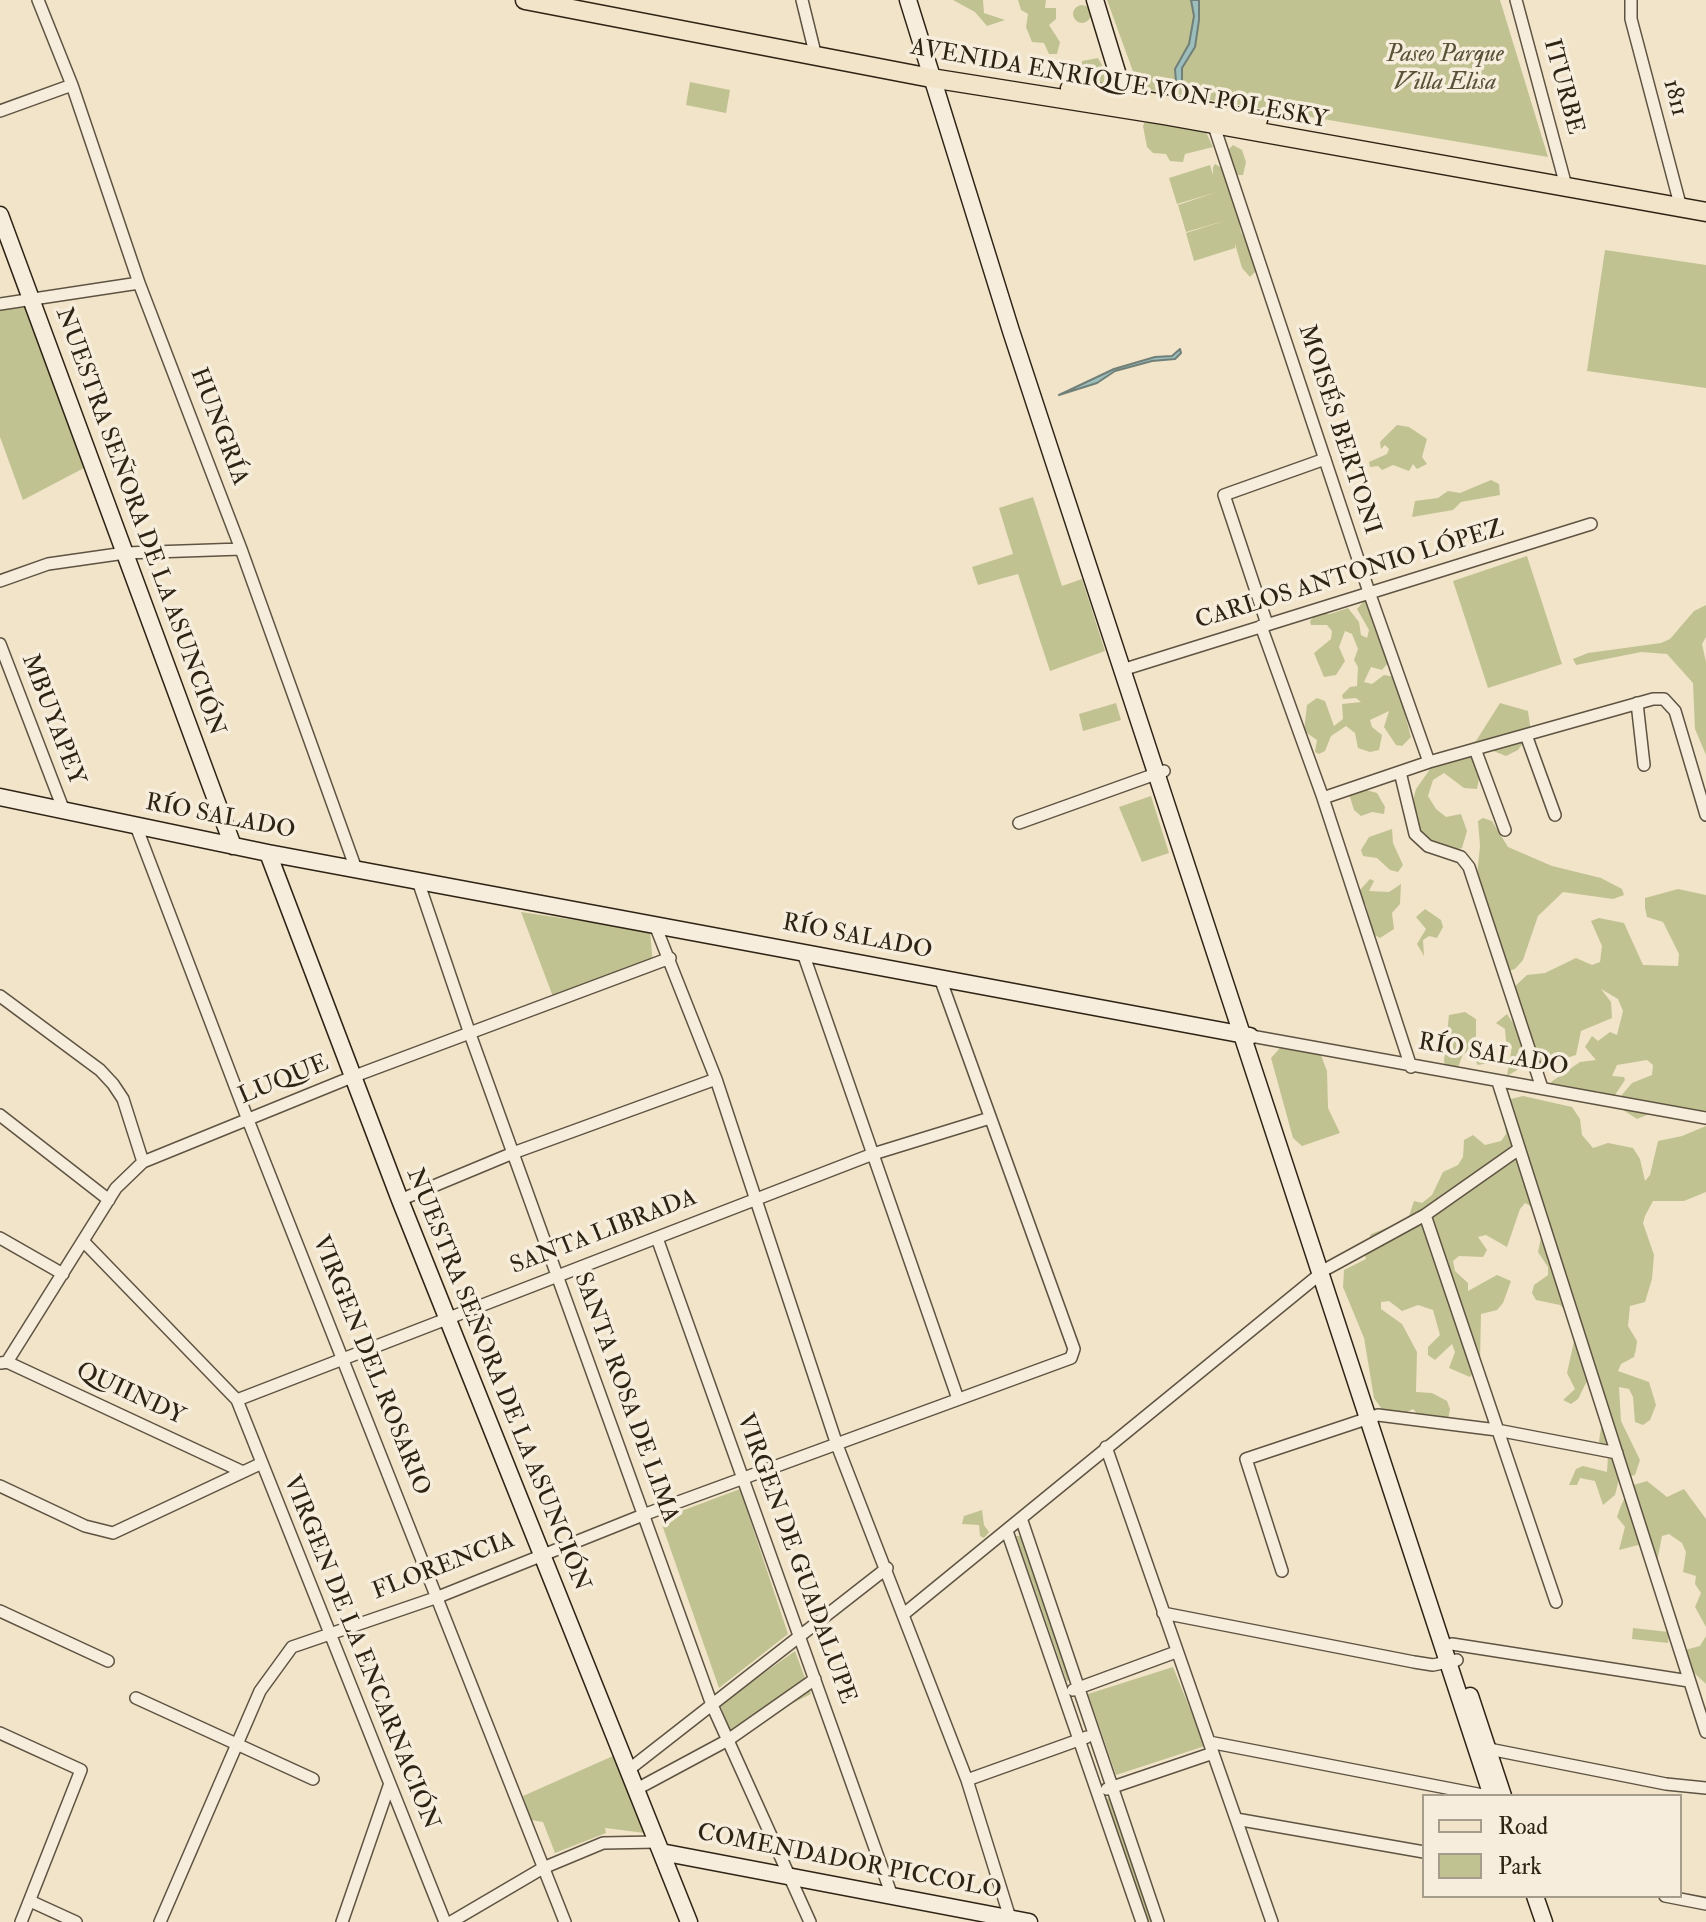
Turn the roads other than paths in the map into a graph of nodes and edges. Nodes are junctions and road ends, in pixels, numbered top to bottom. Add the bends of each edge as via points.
1 (38, 0) edge
2 (525, 0) edge
3 (584, 0) edge
4 (802, 0) edge
5 (908, 0) edge
6 (1095, 0) edge
7 (1516, 0) edge
8 (1631, 0) edge
9 (610, 8) edge
10 (815, 51) junction
11 (933, 73) junction
12 (72, 85) junction
13 (1127, 103) junction
14 (0, 111) edge
15 (1211, 118) junction
16 (1564, 180) junction
17 (1706, 200) edge
18 (1679, 201) junction
19 (1706, 212) edge
20 (0, 215) edge
21 (139, 283) junction
22 (31, 300) junction
23 (0, 304) edge
24 (1325, 459) junction
25 (1591, 524) dead end
26 (241, 549) junction
27 (125, 553) junction
28 (0, 581) edge
29 (1369, 592) junction
30 (1264, 625) junction
31 (0, 644) edge
32 (1126, 669) junction
33 (1637, 703) junction
34 (1526, 735) junction
35 (1475, 749) junction
36 (1429, 762) junction
37 (1644, 765) dead end
38 (1160, 772) junction
39 (1400, 772) junction
40 (0, 797) edge
41 (1323, 798) junction
42 (64, 811) junction
43 (1555, 815) dead end
44 (1706, 815) edge
45 (1019, 823) dead end
46 (136, 826) junction
47 (1505, 830) dead end
48 (233, 846) junction
49 (268, 853) junction
50 (356, 869) junction
51 (418, 881) junction
52 (655, 925) junction
53 (803, 953) junction
54 (670, 958) junction
55 (940, 978) junction
56 (0, 996) edge
57 (470, 1034) junction
58 (1246, 1035) junction
59 (1411, 1067) junction
60 (352, 1077) junction
61 (716, 1079) junction
62 (1498, 1082) junction
63 (1542, 1088) junction
64 (0, 1115) edge
65 (990, 1118) junction
66 (1706, 1118) edge
67 (248, 1120) junction
68 (1519, 1149) junction
69 (513, 1153) junction
70 (873, 1154) junction
71 (143, 1162) junction
72 (757, 1198) junction
73 (109, 1200) junction
74 (400, 1200) junction
75 (1425, 1215) junction
76 (0, 1238) edge
77 (657, 1238) junction
78 (85, 1243) junction
79 (1324, 1271) junction
80 (63, 1274) junction
81 (557, 1274) junction
82 (446, 1317) junction
83 (343, 1358) junction
84 (4, 1363) edge
85 (958, 1399) junction
86 (237, 1400) junction
87 (1372, 1417) junction
88 (1497, 1430) junction
89 (837, 1445) junction
90 (1106, 1447) junction
91 (1617, 1453) junction
92 (260, 1464) junction
93 (241, 1471) junction
94 (743, 1478) junction
95 (0, 1486) edge
96 (643, 1515) junction
97 (1022, 1521) junction
98 (1007, 1531) junction
99 (540, 1554) junction
100 (887, 1568) junction
101 (1282, 1571) dead end
102 (438, 1597) junction
103 (1556, 1602) dead end
104 (0, 1611) edge
105 (905, 1613) junction
106 (1163, 1613) junction
107 (327, 1633) junction
108 (800, 1637) junction
109 (1176, 1652) junction
110 (1452, 1655) junction
111 (108, 1661) dead end
112 (815, 1679) junction
113 (1689, 1681) junction
114 (1079, 1688) junction
115 (1065, 1693) junction
116 (136, 1698) dead end
117 (712, 1705) junction
118 (1706, 1732) edge
119 (0, 1733) edge
120 (1094, 1734) junction
121 (1081, 1739) junction
122 (728, 1740) junction
123 (238, 1745) junction
124 (1211, 1748) junction
125 (1489, 1749) junction
126 (627, 1771) junction
127 (313, 1779) dead end
128 (967, 1780) junction
129 (389, 1786) junction
130 (1112, 1787) junction
131 (1706, 1788) edge
132 (635, 1790) junction
133 (1099, 1792) junction
134 (1478, 1794) edge
135 (1489, 1794) edge
136 (1502, 1794) edge
137 (1236, 1819) junction
138 (659, 1847) junction
139 (1422, 1852) edge
140 (543, 1868) junction
141 (790, 1876) junction
142 (892, 1896) junction
143 (1526, 1898) edge
144 (1536, 1898) edge
145 (1675, 1898) edge
146 (30, 1901) junction
147 (1706, 1904) edge
148 (1010, 1918) junction
149 (21, 1922) edge
150 (76, 1922) edge
151 (160, 1922) edge
152 (342, 1922) edge
153 (445, 1922) edge
154 (451, 1922) edge
155 (565, 1922) edge
156 (689, 1922) edge
157 (810, 1922) edge
158 (1029, 1922) edge
159 (1142, 1922) edge
160 (1158, 1922) edge
161 (1272, 1922) edge
162 (1533, 1922) edge
163 (1544, 1922) edge

1 - 12 street, HUNGRÍA
2 - 9 main road, AVENIDA ENRIQUE VON POLESKY
3 - 9 main road, AVENIDA ENRIQUE VON POLESKY
4 - 10 street
5 - 11 street
6 - 13 street
7 - 16 street, ITURBE
8 - 18 street, 1811 via 1631,19
9 - 10 main road, AVENIDA ENRIQUE VON POLESKY
10 - 11 main road, AVENIDA ENRIQUE VON POLESKY
11 - 13 main road, AVENIDA ENRIQUE VON POLESKY
11 - 32 street
12 - 14 street
12 - 21 street, HUNGRÍA
13 - 15 main road, AVENIDA ENRIQUE VON POLESKY
15 - 16 main road, AVENIDA ENRIQUE VON POLESKY
15 - 24 street, MOISÉS BERTONI
16 - 18 main road, AVENIDA ENRIQUE VON POLESKY
17 - 18 main road, AVENIDA ENRIQUE VON POLESKY
18 - 19 main road, AVENIDA ENRIQUE VON POLESKY
20 - 22 street, NUESTRA SEÑORA DE LA ASUNCIÓN
21 - 22 street
21 - 26 street, HUNGRÍA
22 - 23 street
22 - 27 street, NUESTRA SEÑORA DE LA ASUNCIÓN
24 - 29 street, MOISÉS BERTONI
24 - 30 street via 1224,495
25 - 29 street, CARLOS ANTONIO LÓPEZ
26 - 27 street
26 - 50 street, HUNGRÍA
27 - 28 street via 48,564
27 - 48 street, NUESTRA SEÑORA DE LA ASUNCIÓN
29 - 30 street, CARLOS ANTONIO LÓPEZ
29 - 36 street, MOISÉS BERTONI
30 - 32 street, CARLOS ANTONIO LÓPEZ
30 - 41 street
31 - 42 street, MBUYAPEY
32 - 38 street
33 - 34 street
33 - 37 street
33 - 44 street via 1670,701
34 - 35 street
34 - 43 street
35 - 36 street
35 - 47 street
36 - 39 street
38 - 45 street
38 - 58 street
39 - 41 street
39 - 63 street via 1415,834 1428,846 1461,857 1469,867
40 - 42 street, RÍO SALADO
41 - 59 street
42 - 46 street, RÍO SALADO
46 - 48 street, RÍO SALADO
46 - 67 street, VIRGEN DEL ROSARIO
48 - 49 street, RÍO SALADO
49 - 50 street, RÍO SALADO
49 - 60 street, NUESTRA SEÑORA DE LA ASUNCIÓN
50 - 51 street, RÍO SALADO
51 - 52 street, RÍO SALADO
51 - 57 street, SANTA ROSA DE LIMA
52 - 53 street, RÍO SALADO
52 - 54 street
53 - 55 street, RÍO SALADO
53 - 70 street
54 - 57 street, LUQUE
54 - 61 street
55 - 58 street, RÍO SALADO
55 - 65 street
56 - 71 street via 113,1084
57 - 60 street, LUQUE
57 - 69 street, SANTA ROSA DE LIMA
58 - 59 street, RÍO SALADO
58 - 79 street
59 - 62 street, RÍO SALADO
60 - 67 street, LUQUE
60 - 74 street, NUESTRA SEÑORA DE LA ASUNCIÓN
61 - 69 street
61 - 72 street
62 - 63 street, RÍO SALADO
62 - 68 street
63 - 66 street, RÍO SALADO
64 - 73 street
65 - 70 street, SANTA LIBRADA
65 - 85 street, FLORENCIA via 1074,1349 1063,1362
67 - 71 street, LUQUE
67 - 83 street, VIRGEN DEL ROSARIO
68 - 75 street
68 - 91 street
69 - 74 street
69 - 81 street, SANTA ROSA DE LIMA
70 - 72 street, SANTA LIBRADA
70 - 85 street
71 - 73 street, LUQUE
72 - 77 street, SANTA LIBRADA
72 - 89 street
73 - 78 street, LUQUE
74 - 82 street, NUESTRA SEÑORA DE LA ASUNCIÓN
75 - 79 street
75 - 88 street
76 - 80 street
77 - 81 street, SANTA LIBRADA
77 - 94 street, VIRGEN DE GUADALUPE
78 - 80 street, LUQUE
78 - 86 street
79 - 87 street
79 - 90 street
80 - 84 street, LUQUE
81 - 82 street, SANTA LIBRADA
81 - 96 street, SANTA ROSA DE LIMA
82 - 83 street, SANTA LIBRADA
82 - 99 street, NUESTRA SEÑORA DE LA ASUNCIÓN
83 - 86 street, SANTA LIBRADA
83 - 102 street, VIRGEN DEL ROSARIO
84 - 93 street, QUIINDY
85 - 89 street, FLORENCIA
86 - 92 street, VIRGEN DE LA ENCARNACIÓN
87 - 88 street
87 - 101 street via 1246,1459
87 - 110 street
88 - 91 street
88 - 103 street
89 - 94 street, FLORENCIA
89 - 100 street
90 - 97 street
90 - 106 street
91 - 113 street
92 - 93 street
92 - 107 street, VIRGEN DE LA ENCARNACIÓN
93 - 95 street via 113,1533 85,1526
94 - 96 street, FLORENCIA
94 - 108 street, VIRGEN DE GUADALUPE
96 - 99 street, FLORENCIA
96 - 117 street, SANTA ROSA DE LIMA
97 - 98 street
97 - 114 street
98 - 105 street
98 - 115 street
99 - 102 street, FLORENCIA
99 - 126 street, NUESTRA SEÑORA DE LA ASUNCIÓN
100 - 105 street
100 - 108 street
102 - 107 street, FLORENCIA
102 - 140 street, VIRGEN DEL ROSARIO
104 - 111 street
105 - 128 street
106 - 109 street
106 - 110 street via 1414,1662
107 - 123 street, FLORENCIA via 292,1647 280,1659
107 - 129 street, VIRGEN DE LA ENCARNACIÓN
108 - 112 street, VIRGEN DE GUADALUPE
108 - 117 street
109 - 114 street
109 - 124 street
110 - 113 street
110 - 125 street
110 - 135 street
112 - 122 street
112 - 142 street, VIRGEN DE GUADALUPE
113 - 118 street
114 - 115 street
114 - 120 street
115 - 121 street
116 - 123 street
117 - 122 street, SANTA ROSA DE LIMA
117 - 126 street
119 - 146 street via 81,1770
120 - 121 street
120 - 130 street
121 - 128 street
121 - 133 street
122 - 132 street
122 - 141 street, SANTA ROSA DE LIMA
123 - 127 street
123 - 151 street, FLORENCIA
124 - 130 street
124 - 134 street
124 - 137 street
125 - 131 street
125 - 136 street
126 - 132 street, NUESTRA SEÑORA DE LA ASUNCIÓN
128 - 148 street
129 - 152 street
129 - 153 street, VIRGEN DE LA ENCARNACIÓN
130 - 133 street
130 - 160 street
132 - 138 street, NUESTRA SEÑORA DE LA ASUNCIÓN
133 - 159 street
137 - 139 street
137 - 161 street
138 - 140 street via 603,1843
138 - 141 street, COMENDADOR PICCOLO
138 - 156 street, NUESTRA SEÑORA DE LA ASUNCIÓN
140 - 154 street
140 - 155 street, VIRGEN DEL ROSARIO
141 - 142 street, COMENDADOR PICCOLO
141 - 157 street, SANTA ROSA DE LIMA
142 - 148 street, COMENDADOR PICCOLO
143 - 162 street
144 - 163 street
145 - 147 street
146 - 149 street
146 - 150 street
148 - 158 street, COMENDADOR PICCOLO

